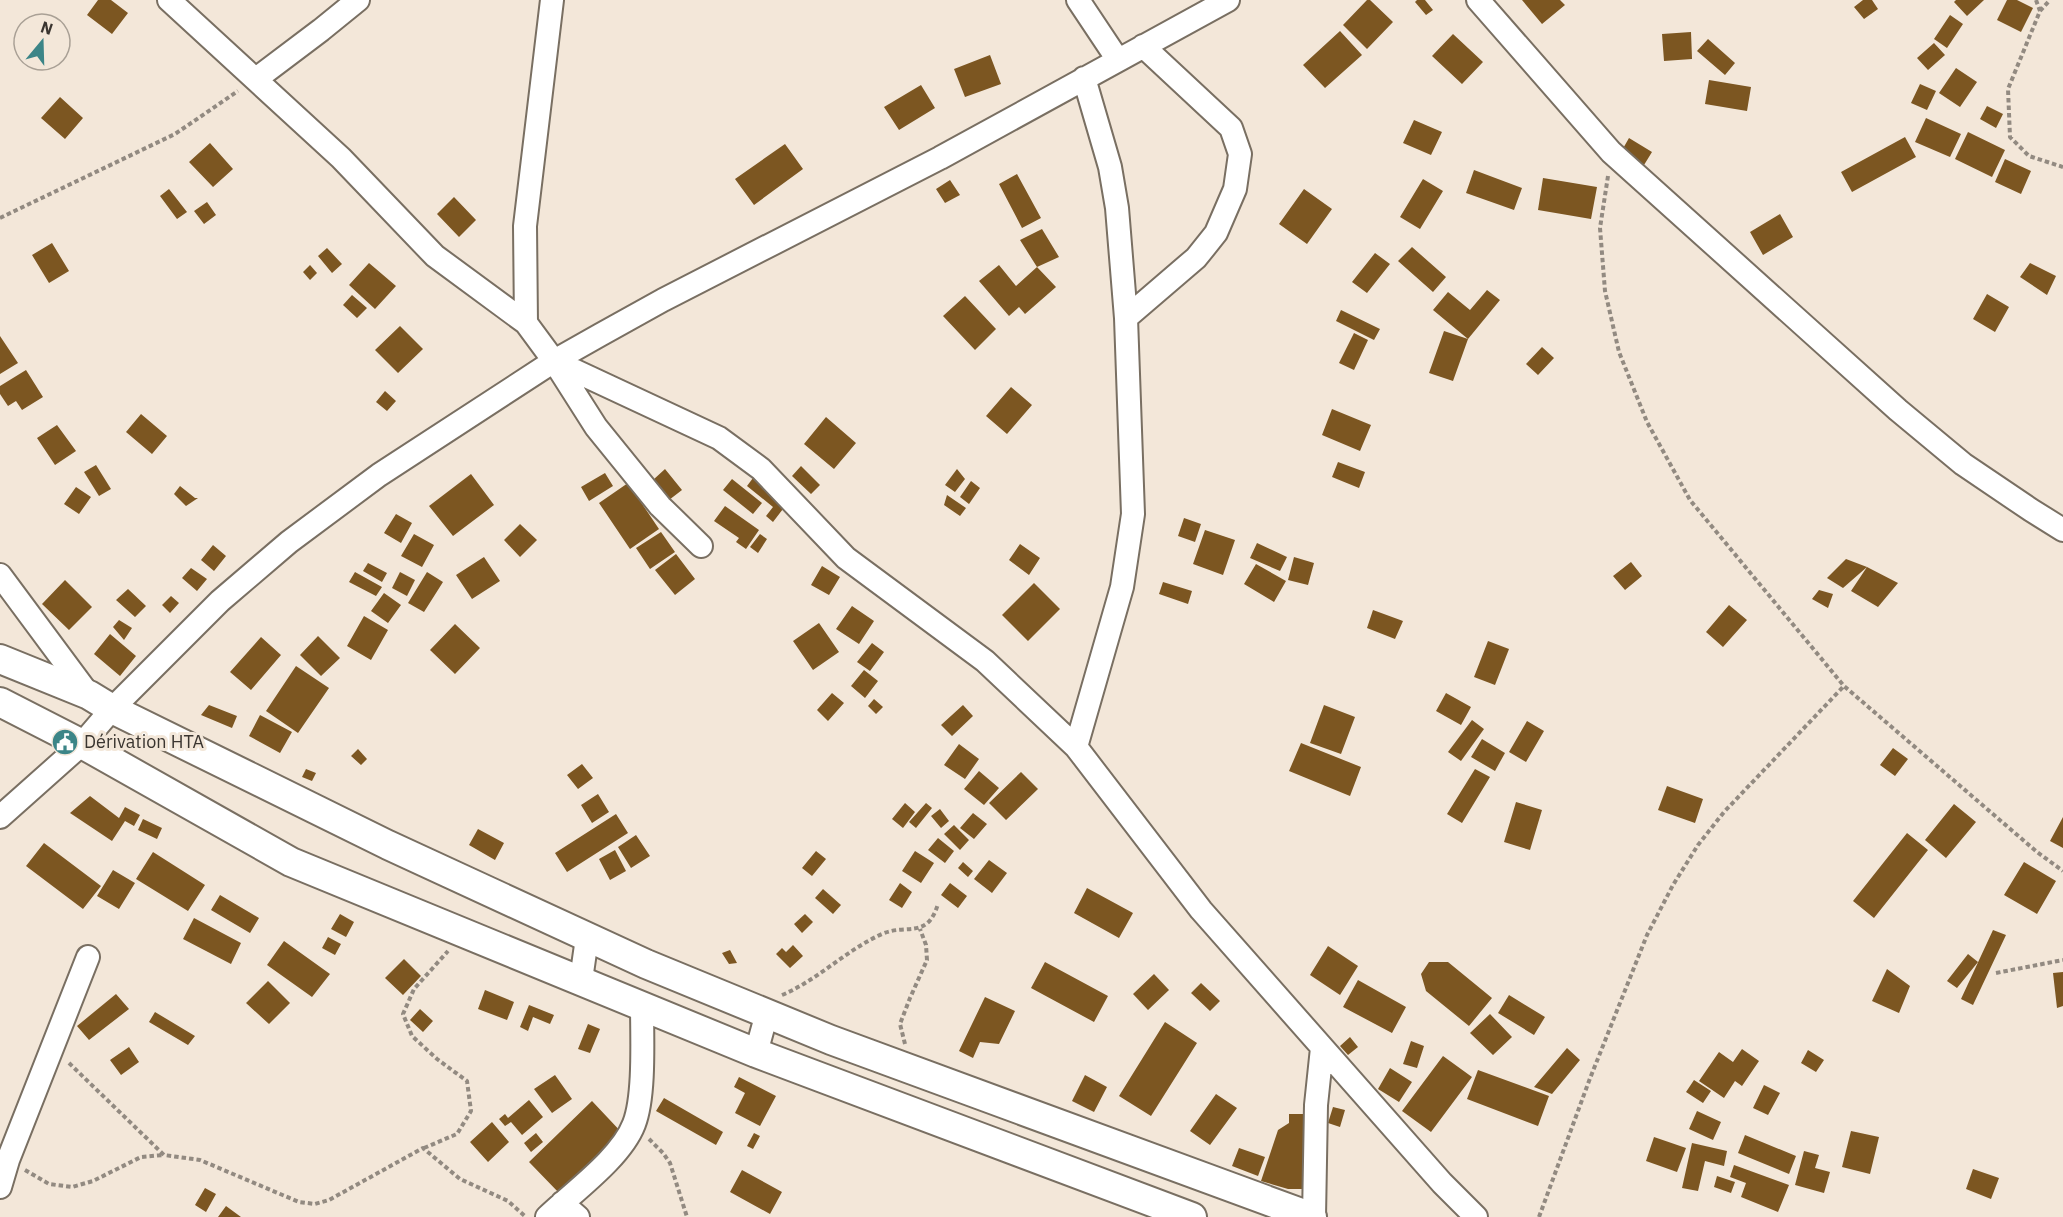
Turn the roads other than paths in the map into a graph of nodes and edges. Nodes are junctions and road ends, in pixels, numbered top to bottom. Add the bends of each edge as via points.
1 (169, 0) edge
2 (358, 0) edge
3 (552, 0) edge
4 (1078, 0) edge
5 (1228, 0) edge
6 (1478, 0) edge
7 (1143, 46) junction
8 (1118, 60) junction
9 (1084, 78) junction
10 (256, 79) junction
11 (1126, 318) junction
12 (526, 323) junction
13 (555, 361) junction
14 (2063, 530) edge
15 (701, 546) dead end
16 (0, 575) edge
17 (0, 659) edge
18 (0, 702) edge
19 (100, 702) junction
20 (81, 744) junction
21 (1076, 747) junction
22 (0, 817) edge
23 (587, 938) junction
24 (88, 957) dead end
25 (581, 980) junction
26 (642, 1005) junction
27 (757, 1009) junction
28 (1322, 1048) junction
29 (756, 1053) junction
30 (0, 1187) edge
31 (562, 1212) edge
32 (1192, 1217) edge
33 (1313, 1217) edge
34 (1476, 1217) edge

1 - 10 street
2 - 10 street
3 - 12 street via 525,226
4 - 8 street
5 - 7 street
6 - 14 street via 1611,152 1898,410 1963,464
7 - 8 street
7 - 11 street via 1231,128 1240,154 1236,189 1216,233 1196,258
8 - 9 street
9 - 11 street via 1110,167
9 - 13 street
10 - 12 street via 341,158 435,256
11 - 21 street via 1133,514 1122,586
12 - 13 street
13 - 15 street via 596,428 660,506
13 - 19 street via 379,475 289,542
13 - 21 street via 719,438 761,468 846,558 985,661
16 - 19 street
17 - 19 main road
18 - 20 main road
19 - 20 street
19 - 23 main road via 388,845
20 - 22 street
20 - 25 main road via 291,862
21 - 28 street via 1201,910
23 - 25 street
23 - 27 main road
24 - 30 street
25 - 26 main road
26 - 29 main road
26 - 31 street via 640,1103 634,1124 626,1139
27 - 29 street
27 - 33 main road via 831,1040
28 - 33 street
28 - 34 street
29 - 32 main road

